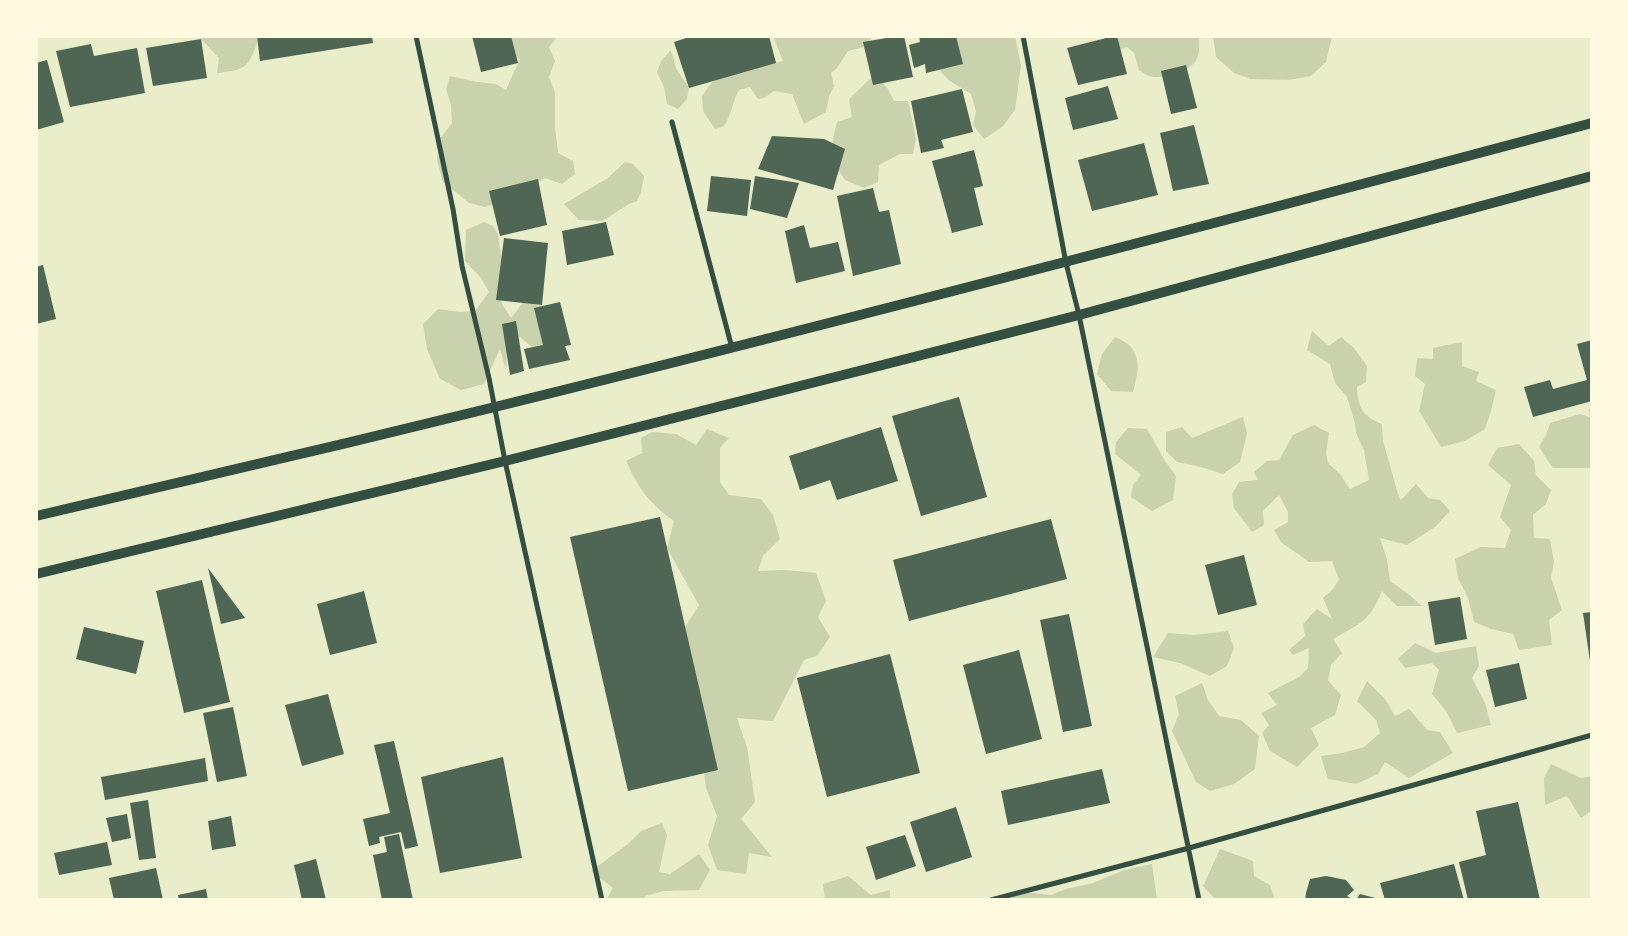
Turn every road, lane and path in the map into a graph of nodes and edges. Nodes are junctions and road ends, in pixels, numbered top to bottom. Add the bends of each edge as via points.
1 (416, 36) edge
2 (1023, 36) edge
3 (672, 122) dead end
4 (1592, 123) edge
5 (1592, 176) edge
6 (1066, 263) junction
7 (1079, 315) junction
8 (732, 348) junction
9 (495, 408) junction
10 (505, 461) junction
11 (36, 516) edge
12 (36, 574) edge
13 (1592, 735) edge
14 (1189, 848) junction
15 (602, 900) edge
16 (991, 900) edge
17 (1199, 900) edge

1 - 9 street via 462,266
2 - 6 street
3 - 8 street
4 - 6 main road
5 - 7 main road
6 - 7 street
6 - 8 main road
7 - 10 main road
7 - 14 street
8 - 9 main road
9 - 10 street
9 - 11 main road
10 - 12 main road
10 - 15 street
13 - 14 street
14 - 16 street
14 - 17 street

